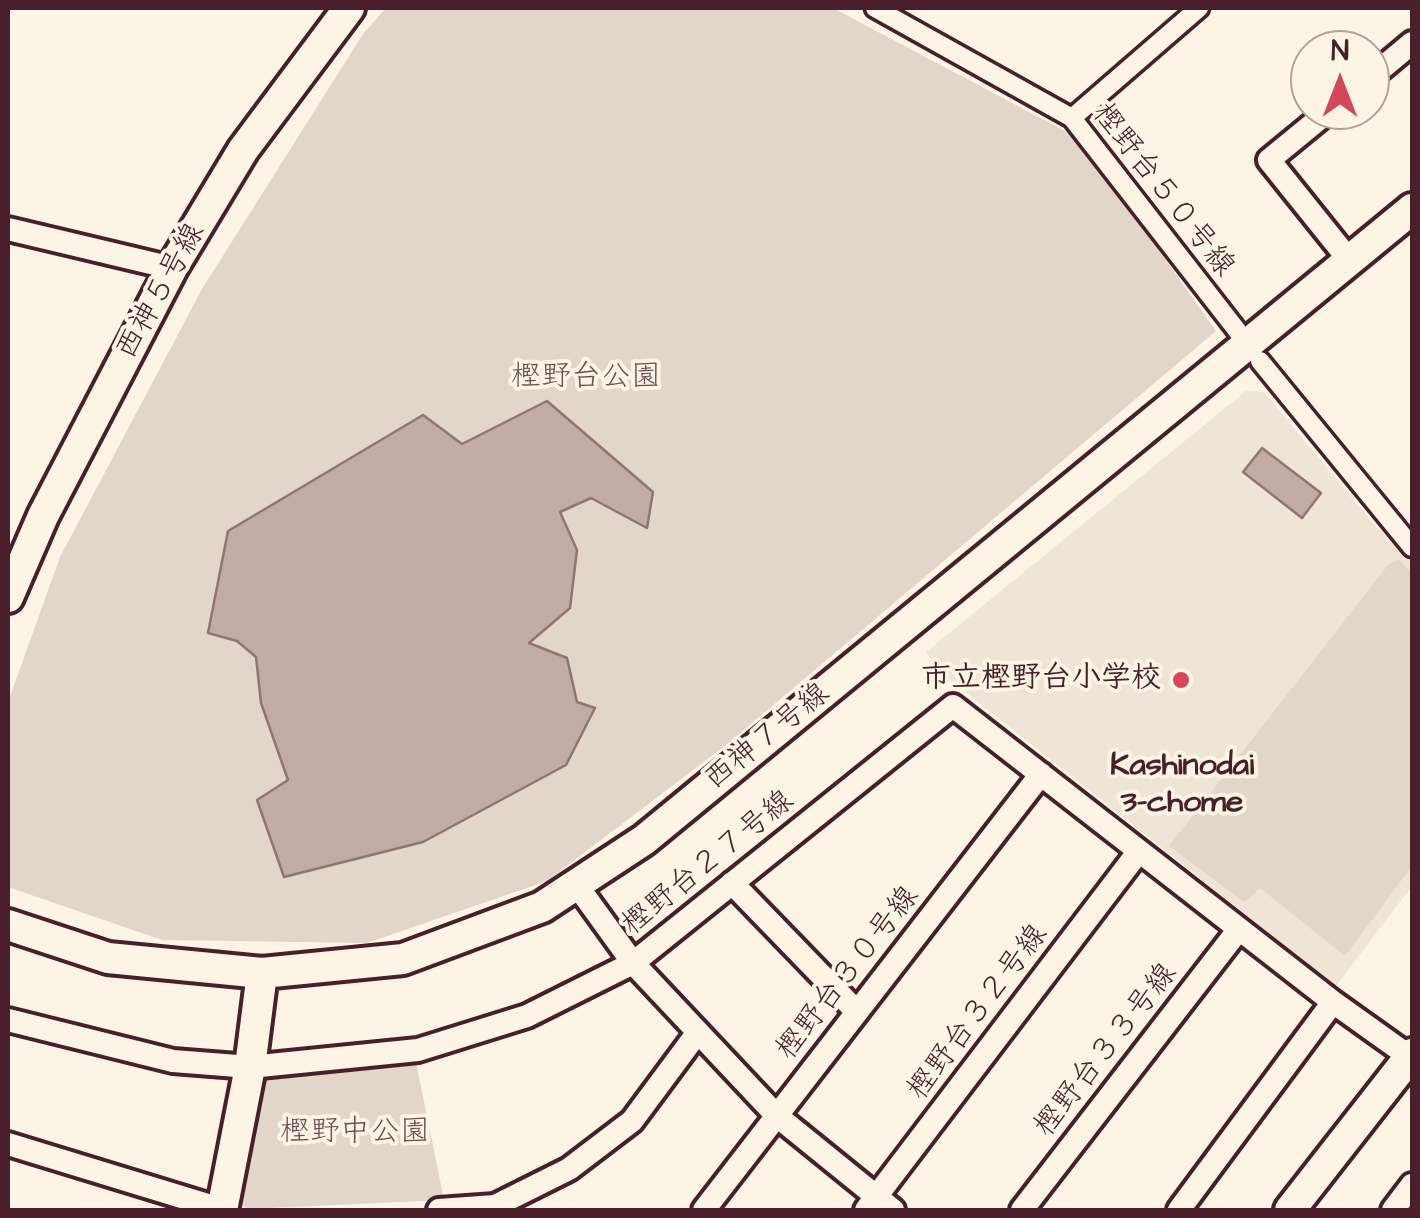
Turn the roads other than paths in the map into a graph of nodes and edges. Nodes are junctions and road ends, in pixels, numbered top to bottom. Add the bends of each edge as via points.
1 (350, 8) edge
2 (875, 8) edge
3 (1199, 8) edge
4 (1412, 43) edge
5 (1390, 61) edge
6 (1072, 118) junction
7 (1305, 130) edge
8 (1412, 209) edge
9 (8, 229) edge
10 (1350, 261) junction
11 (172, 268) junction
12 (1239, 334) dead end
13 (1260, 362) dead end
14 (1412, 548) edge
15 (8, 597) edge
16 (1041, 774) junction
17 (1139, 851) junction
18 (576, 884) junction
19 (732, 884) junction
20 (8, 925) edge
21 (1239, 929) junction
22 (633, 964) junction
23 (262, 973) junction
24 (1333, 1002) junction
25 (857, 1012) junction
26 (8, 1020) edge
27 (698, 1032) junction
28 (1411, 1055) edge
29 (250, 1067) junction
30 (777, 1116) junction
31 (8, 1144) edge
32 (1412, 1185) edge
33 (878, 1206) edge
34 (495, 1208) edge
35 (223, 1210) edge
36 (439, 1210) edge
37 (704, 1210) edge
38 (1022, 1210) edge
39 (1179, 1210) edge
40 (1290, 1210) edge
41 (1393, 1210) edge

1 - 11 street, 西神５号線 via 242,150
2 - 6 street, 樫野台５０号線
3 - 6 street
4 - 5 street
6 - 12 street, 樫野台５０号線
7 - 10 street via 1268,160
8 - 10 street, 西神７号線
9 - 11 street
10 - 18 street, 西神７号線 via 644,840
11 - 15 street, 西神５号線
13 - 14 street
16 - 17 street, 樫野台２７号線
16 - 19 street, 樫野台２７号線 via 953,706
16 - 25 street, 樫野台３０号線
17 - 21 street, 樫野台２７号線
17 - 33 street, 樫野台３２号線
18 - 22 street
18 - 23 street, 西神７号線 via 542,907 403,959
19 - 22 street, 樫野台２７号線
19 - 25 street
20 - 23 street, 西神７号線 via 108,958
21 - 24 street, 樫野台２７号線
21 - 38 street, 樫野台３３号線
22 - 27 street
22 - 29 street, 樫野台２７号線 via 527,1016 418,1050
23 - 29 street
24 - 28 street, 樫野台２７号線
24 - 39 street
25 - 30 street, 樫野台３０号線
26 - 29 street, 樫野台２７号線 via 172,1061
27 - 30 street
27 - 34 street via 632,1121 569,1168
28 - 40 street
29 - 35 street
30 - 33 street
30 - 37 street, 樫野台３０号線
31 - 35 street
32 - 41 street
34 - 36 street

